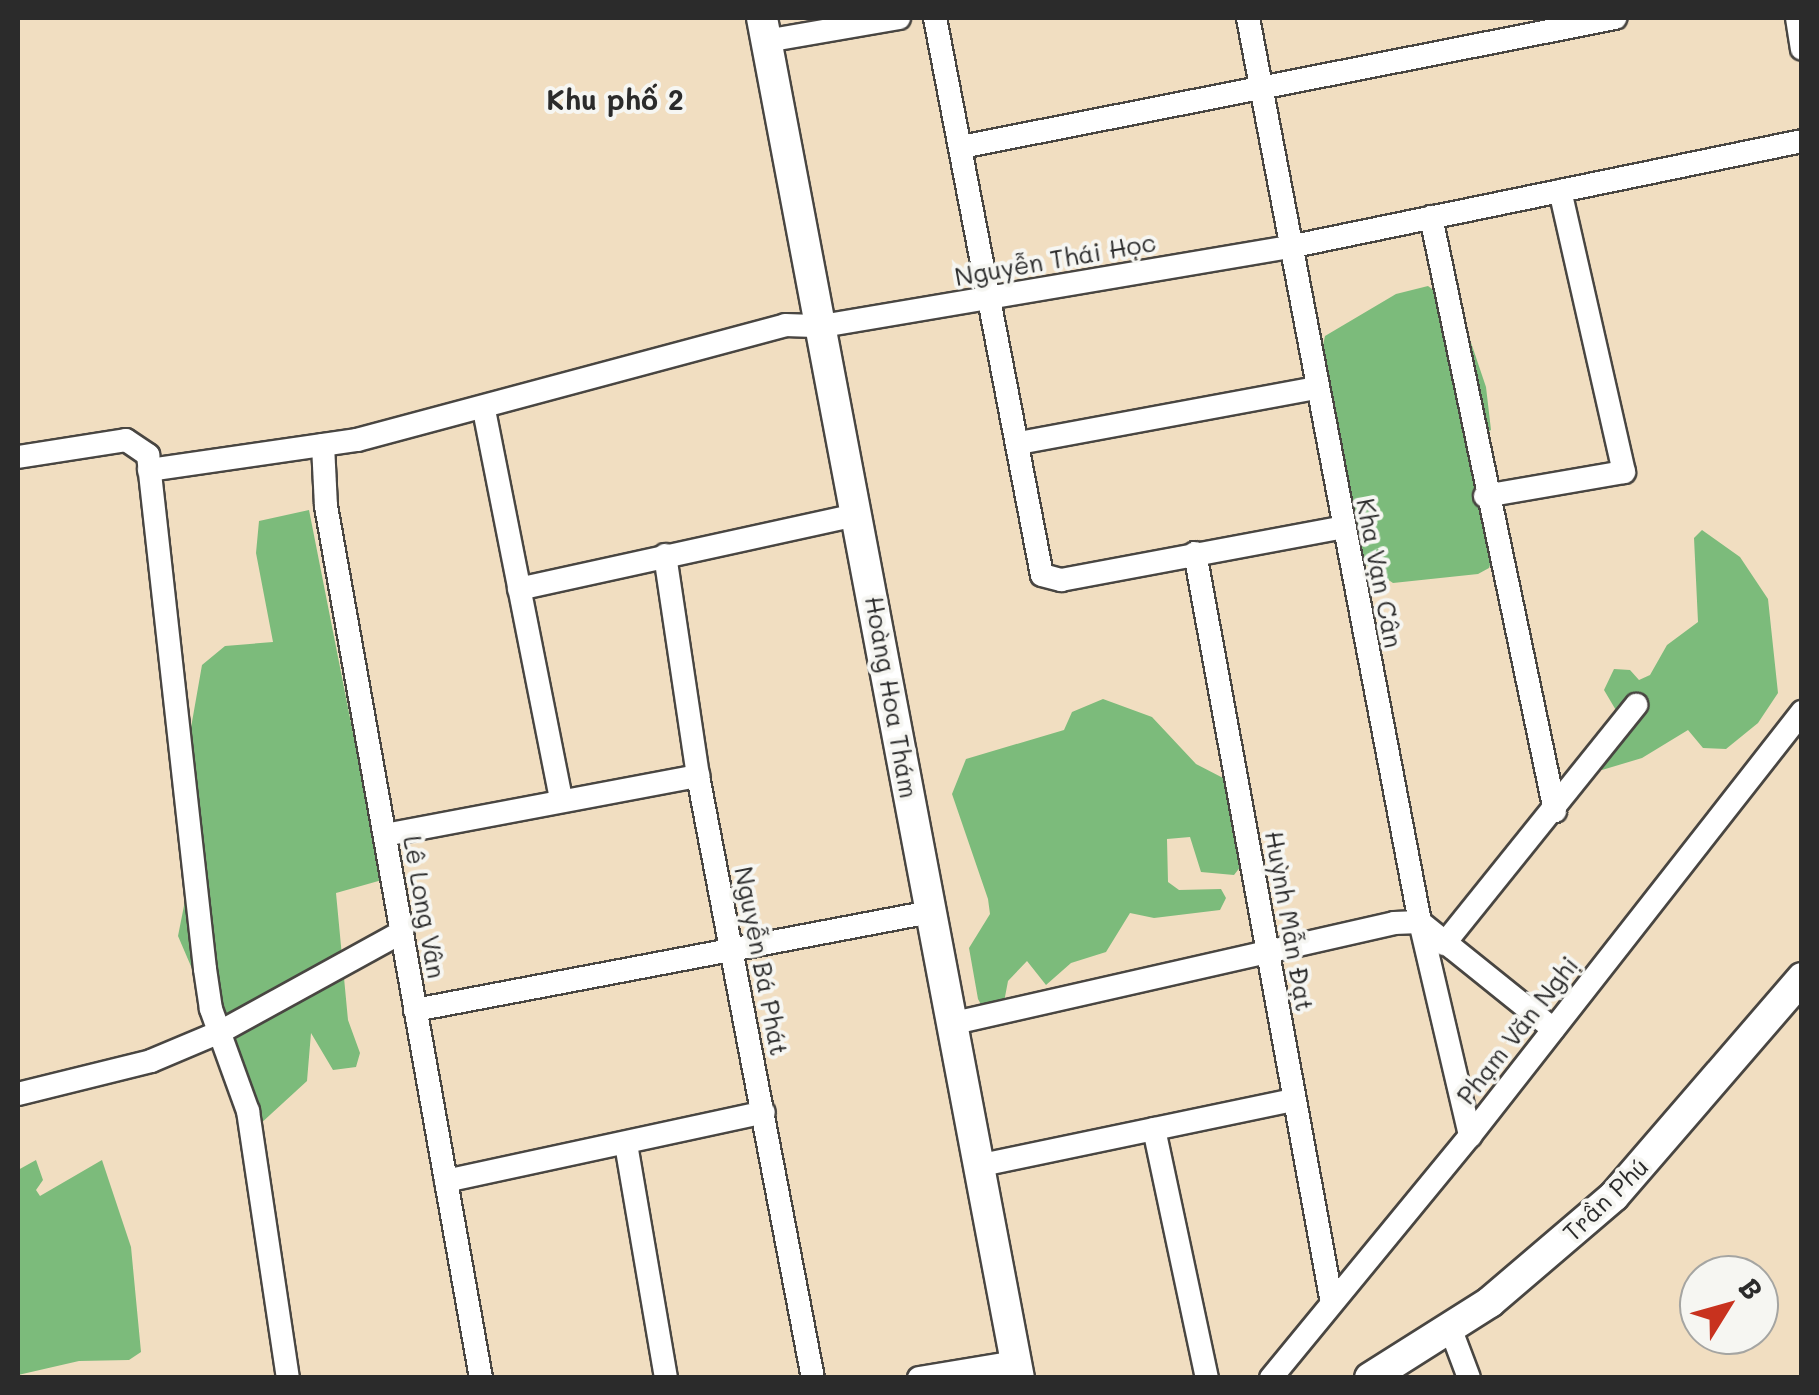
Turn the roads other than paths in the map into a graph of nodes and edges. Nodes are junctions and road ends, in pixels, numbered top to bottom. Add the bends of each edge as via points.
1 (899, 18) edge
2 (935, 18) edge
3 (1248, 18) edge
4 (1615, 18) edge
5 (1797, 18) edge
6 (764, 29) edge
7 (1802, 49) edge
8 (1263, 92) junction
9 (1802, 140) edge
10 (961, 147) junction
11 (1560, 191) junction
12 (1432, 217) junction
13 (1289, 247) junction
14 (990, 298) junction
15 (822, 326) junction
16 (1316, 388) junction
17 (484, 410) junction
18 (1019, 443) junction
19 (322, 446) junction
20 (18, 457) edge
21 (149, 470) junction
22 (1486, 496) junction
23 (859, 514) junction
24 (1343, 526) junction
25 (1195, 553) junction
26 (665, 554) junction
27 (520, 589) junction
28 (1636, 705) dead end
29 (1802, 712) edge
30 (698, 776) junction
31 (561, 799) junction
32 (1554, 810) junction
33 (385, 835) junction
34 (930, 912) junction
35 (1420, 922) junction
36 (402, 932) junction
37 (1444, 944) junction
38 (732, 947) junction
39 (1268, 952) junction
40 (1802, 978) edge
41 (415, 1010) junction
42 (950, 1024) junction
43 (1552, 1029) junction
44 (220, 1032) junction
45 (18, 1094) edge
46 (1294, 1100) junction
47 (764, 1112) junction
48 (1154, 1129) junction
49 (1470, 1136) junction
50 (626, 1144) junction
51 (977, 1166) junction
52 (446, 1181) junction
53 (1332, 1298) junction
54 (1451, 1330) junction
55 (1017, 1370) edge
56 (288, 1378) edge
57 (481, 1378) edge
58 (666, 1378) edge
59 (813, 1378) edge
60 (919, 1378) edge
61 (1207, 1378) edge
62 (1270, 1378) edge
63 (1370, 1378) edge
64 (1469, 1378) edge

1 - 6 street
2 - 10 street
3 - 8 street, Kha Vạn Cân
4 - 8 street
5 - 7 street
6 - 15 street, Hoàng Hoa Thám
8 - 10 street
8 - 13 street, Kha Vạn Cân
9 - 11 street, Nguyễn Thái Học
10 - 14 street
11 - 12 street, Nguyễn Thái Học
11 - 22 street via 1624,472
12 - 13 street, Nguyễn Thái Học
12 - 22 street
13 - 14 street, Nguyễn Thái Học
13 - 16 street, Kha Vạn Cân
14 - 15 street, Nguyễn Thái Học
14 - 18 street
15 - 17 street, Nguyễn Thái Học via 785,324
15 - 23 street, Hoàng Hoa Thám
16 - 18 street
16 - 24 street, Kha Vạn Cân
17 - 19 street, Nguyễn Thái Học
17 - 27 street
18 - 25 street via 1036,565 1049,580
19 - 21 street, Nguyễn Thái Học
19 - 33 street, Lê Long Vân via 326,506
20 - 21 street via 134,440 148,455
21 - 44 street via 204,969
22 - 32 street
23 - 26 street
23 - 34 street, Hoàng Hoa Thám
24 - 25 street
24 - 35 street, Kha Vạn Cân
25 - 39 street, Huỳnh Mẫn Đạt
26 - 27 street
26 - 30 street, Nguyễn Bá Phát
27 - 31 street
28 - 32 street
29 - 43 street, Phạm Văn Nghị
30 - 31 street
30 - 38 street, Nguyễn Bá Phát
31 - 33 street
32 - 37 street
33 - 36 street, Lê Long Vân
34 - 38 street
34 - 42 street, Hoàng Hoa Thám
35 - 37 street
35 - 39 street
35 - 49 street, Kha Vạn Cân
36 - 41 street, Lê Long Vân
36 - 44 street
37 - 43 street
38 - 41 street
38 - 47 street, Nguyễn Bá Phát
39 - 42 street
39 - 46 street, Huỳnh Mẫn Đạt
40 - 54 street, Trần Phú via 1614,1196
41 - 52 street, Lê Long Vân
42 - 51 street, Hoàng Hoa Thám
43 - 49 street, Phạm Văn Nghị
44 - 45 street via 151,1061
44 - 56 street via 248,1111
46 - 48 street
46 - 53 street, Huỳnh Mẫn Đạt
47 - 50 street
47 - 59 street, Nguyễn Bá Phát
48 - 51 street
48 - 61 street
49 - 53 street, Phạm Văn Nghị
50 - 52 street
50 - 58 street
51 - 55 street, Hoàng Hoa Thám
52 - 57 street, Lê Long Vân
53 - 62 street, Phạm Văn Nghị
54 - 63 street, Trần Phú
54 - 64 street
55 - 60 street

